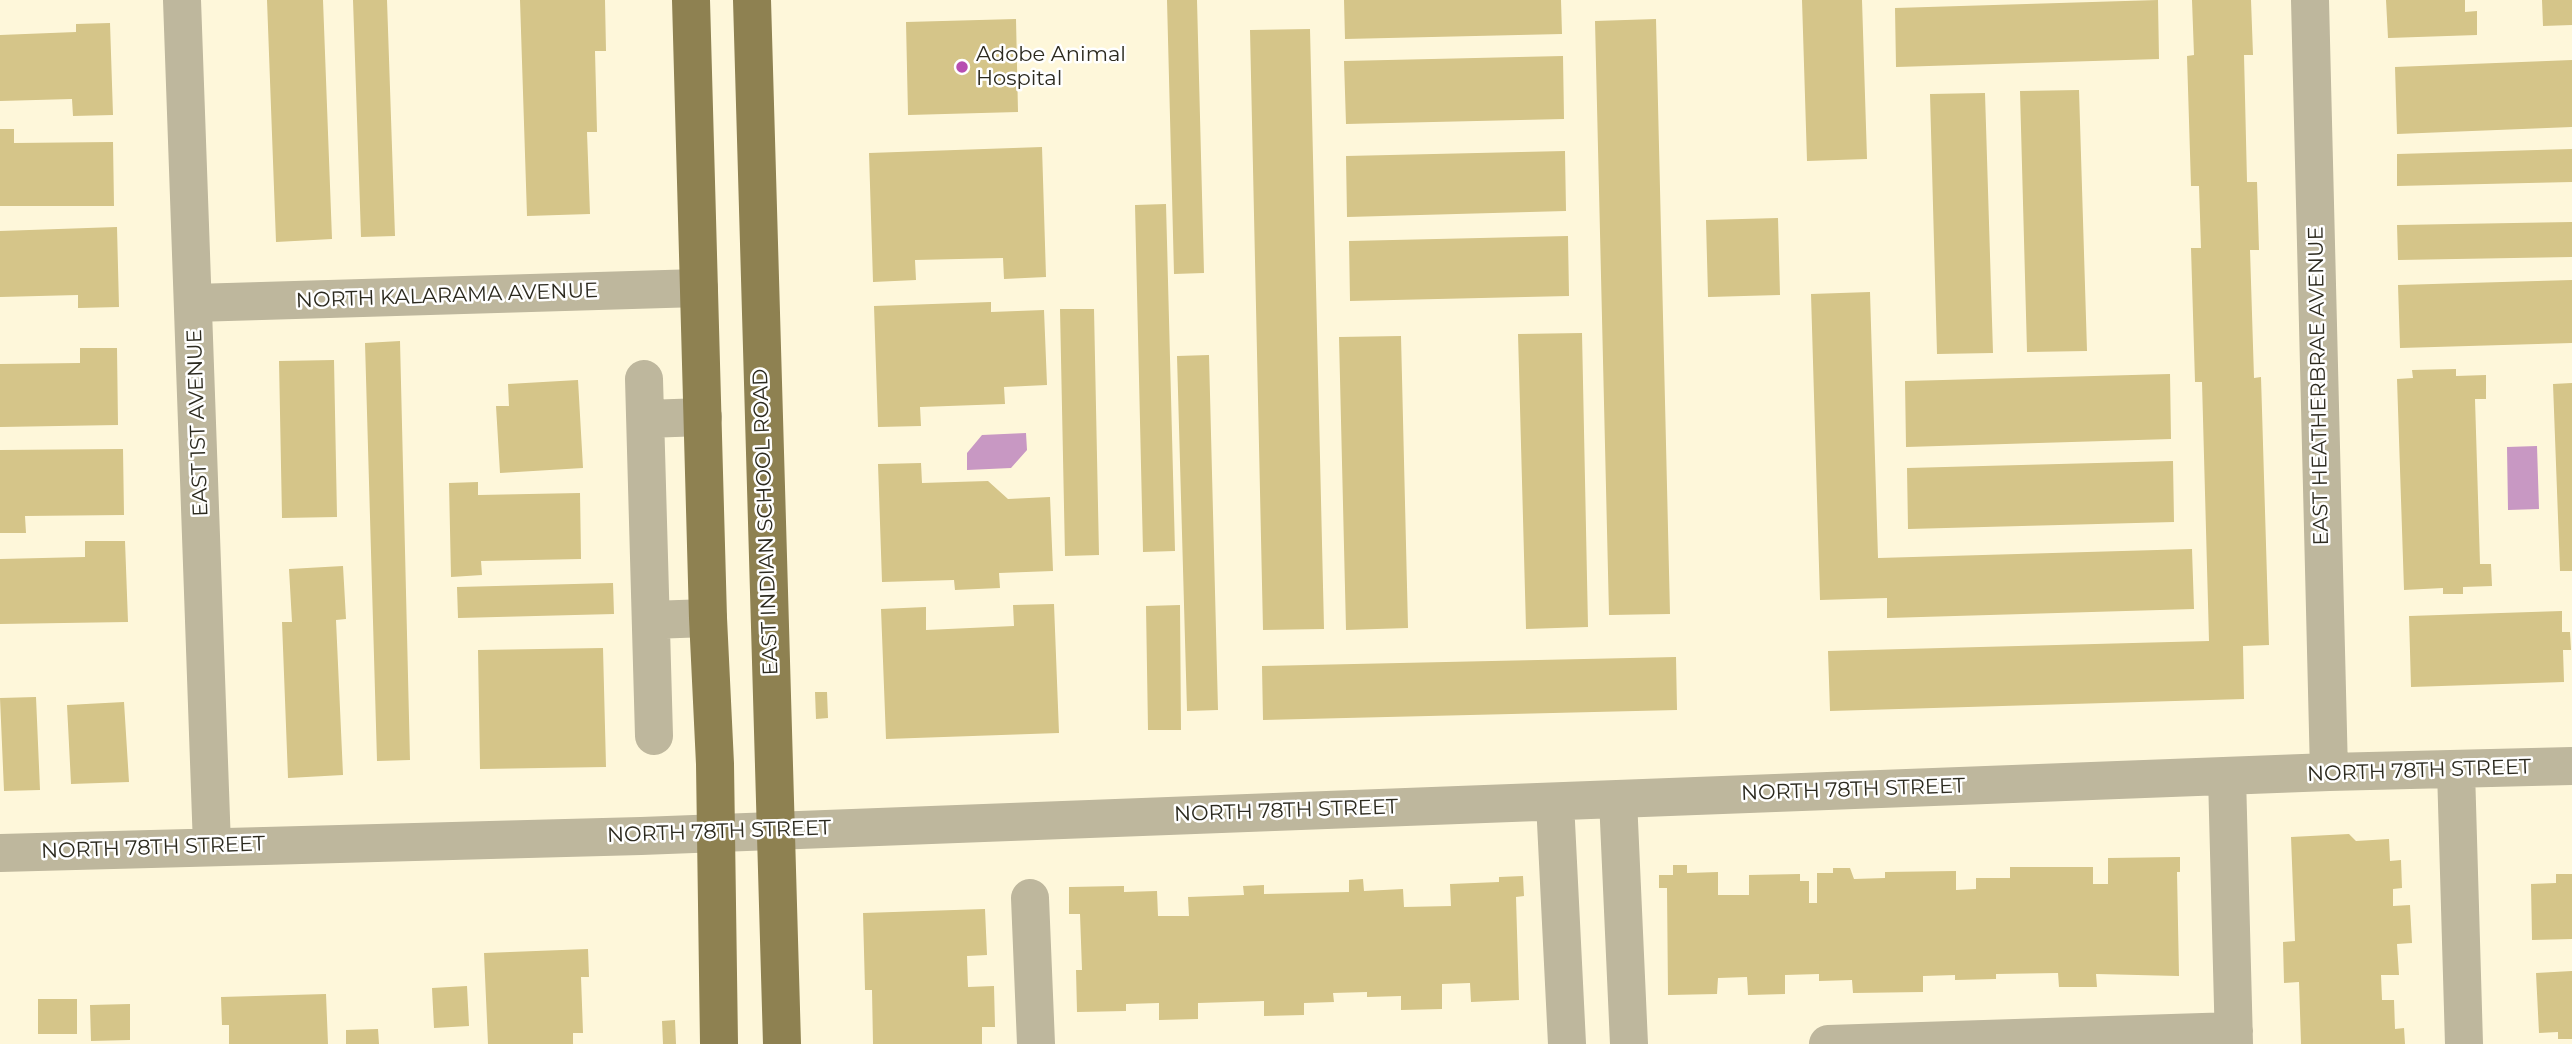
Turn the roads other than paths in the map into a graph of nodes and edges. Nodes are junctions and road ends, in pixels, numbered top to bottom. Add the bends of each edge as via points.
1 (182, 0) edge
2 (691, 0) edge
3 (752, 0) edge
4 (2309, 0) edge
5 (699, 288) junction
6 (194, 303) junction
7 (644, 379) dead end
8 (703, 417) junction
9 (646, 419) junction
10 (708, 618) junction
11 (651, 620) junction
12 (653, 736) dead end
13 (2572, 766) edge
14 (2456, 771) junction
15 (2329, 772) junction
16 (2227, 776) junction
17 (1618, 799) junction
18 (1555, 802) junction
19 (775, 830) junction
20 (715, 832) junction
21 (212, 846) junction
22 (0, 853) edge
23 (1030, 898) dead end
24 (2234, 1037) edge
25 (719, 1044) edge
26 (782, 1044) edge
27 (1036, 1044) edge
28 (1567, 1044) edge
29 (1629, 1044) edge
30 (1828, 1044) edge
31 (2464, 1044) edge

1 - 6 street, EAST 1ST AVENUE
2 - 5 main road
3 - 19 main road, EAST INDIAN SCHOOL ROAD
4 - 15 street, EAST HEATHERBRAE AVENUE
5 - 6 street, NORTH KALARAMA AVENUE
5 - 8 main road
6 - 21 street, EAST 1ST AVENUE
7 - 9 street
8 - 9 street
8 - 10 main road
9 - 11 street
10 - 11 street
10 - 20 main road
11 - 12 street
13 - 14 street, NORTH 78TH STREET
14 - 15 street, NORTH 78TH STREET
14 - 31 street
15 - 16 street, NORTH 78TH STREET
16 - 17 street, NORTH 78TH STREET
16 - 24 street
17 - 18 street, NORTH 78TH STREET
17 - 29 street
18 - 19 street, NORTH 78TH STREET
18 - 28 street
19 - 20 street, NORTH 78TH STREET
19 - 26 main road, EAST INDIAN SCHOOL ROAD
20 - 21 street, NORTH 78TH STREET
20 - 25 main road
21 - 22 street, NORTH 78TH STREET
23 - 27 street
24 - 30 street

